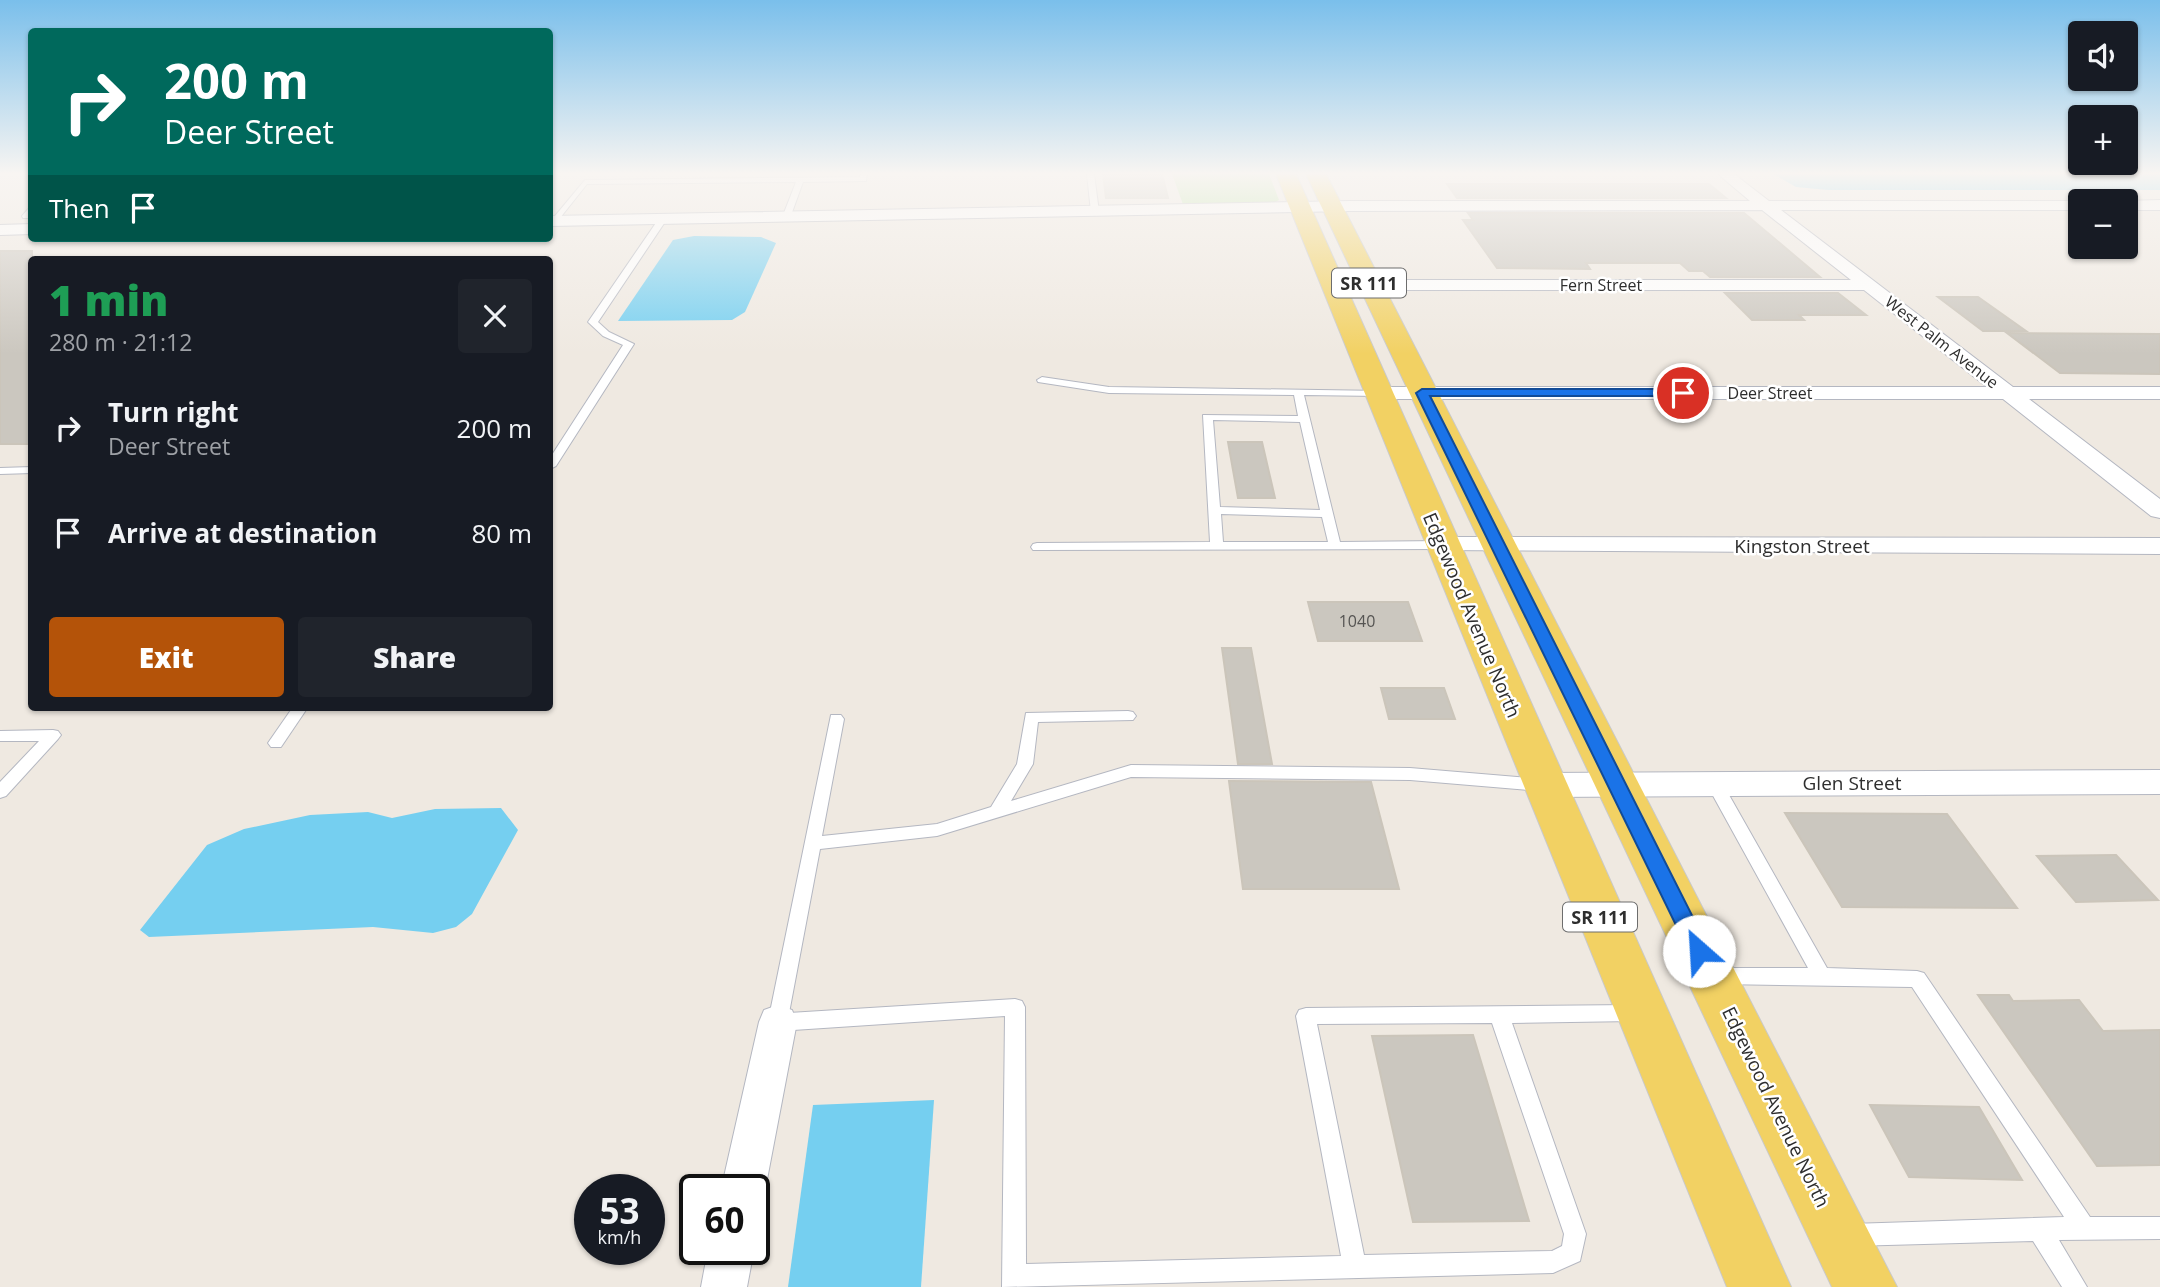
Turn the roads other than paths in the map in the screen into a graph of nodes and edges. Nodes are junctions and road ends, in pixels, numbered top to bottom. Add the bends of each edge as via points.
1 (653, 234) edge
2 (1312, 234) edge
3 (1345, 234) edge
4 (1802, 234) edge
5 (1333, 285) junction
6 (1369, 285) junction
7 (1868, 285) junction
8 (1042, 380) dead end
9 (1298, 392) junction
10 (1379, 393) junction
11 (1422, 393) junction
12 (2008, 393) junction
13 (2160, 393) edge
14 (1304, 419) junction
15 (553, 461) edge
16 (28, 470) edge
17 (0, 471) edge
18 (1215, 510) junction
19 (2160, 511) edge
20 (1328, 514) junction
21 (1443, 545) junction
22 (1497, 545) junction
23 (1217, 546) junction
24 (1335, 546) junction
25 (2160, 546) edge
26 (1037, 547) dead end
27 (298, 711) edge
28 (1128, 716) dead end
29 (836, 719) dead end
30 (0, 736) edge
31 (276, 743) dead end
32 (2160, 782) edge
33 (1714, 783) junction
34 (1544, 785) junction
35 (1617, 785) junction
36 (0, 792) edge
37 (998, 810) junction
38 (812, 843) junction
39 (1711, 976) junction
40 (1822, 976) junction
41 (1641, 1013) junction
42 (1499, 1014) junction
43 (778, 1022) junction
44 (746, 1174) edge
45 (2084, 1228) junction
46 (2160, 1228) edge
47 (2039, 1229) junction
48 (1840, 1236) junction
49 (728, 1265) edge
50 (1355, 1268) junction
51 (1014, 1282) edge
52 (724, 1287) edge
53 (1759, 1287) edge
54 (1865, 1287) edge
55 (2076, 1287) edge

1 - 15 lane via 593,322 629,344
2 - 5 main road, Edgewood Avenue North / SR 111
3 - 6 main road, Edgewood Avenue North / SR 111
4 - 7 street, West Palm Avenue
5 - 6 street, Fern Street
5 - 10 main road, Edgewood Avenue North / SR 111
6 - 7 street, Fern Street
6 - 11 main road, Edgewood Avenue North / SR 111
7 - 12 street, West Palm Avenue
8 - 9 lane via 1109,390
9 - 10 lane
9 - 14 lane
10 - 11 street, Deer Street
10 - 21 main road, Edgewood Avenue North / SR 111
11 - 12 street, Deer Street
11 - 22 main road, Edgewood Avenue North / SR 111
12 - 13 street, Deer Street
12 - 19 street, West Palm Avenue
14 - 18 lane via 1207,417
14 - 20 lane
16 - 17 lane
18 - 20 lane
18 - 23 lane
20 - 24 lane
21 - 22 street, Kingston Street
21 - 24 lane
21 - 34 main road, Edgewood Avenue North / SR 111
22 - 25 street, Kingston Street
22 - 35 main road, Edgewood Avenue North / SR 111
23 - 24 lane
23 - 26 lane
27 - 31 lane
28 - 37 lane via 1031,717 1025,764
29 - 38 lane
30 - 36 lane via 53,735
32 - 33 street, Glen Street
33 - 35 street, Glen Street
33 - 40 lane
34 - 35 street, Glen Street
34 - 37 lane via 1410,774 1130,771
34 - 41 main road, Edgewood Avenue North / SR 111
35 - 39 main road, Edgewood Avenue North / SR 111
37 - 38 lane via 937,830
38 - 43 lane
39 - 40 lane
39 - 48 main road, Edgewood Avenue North / SR 111
40 - 45 lane via 1917,979
41 - 42 lane
41 - 53 main road, Edgewood Avenue North / SR 111
42 - 50 lane via 1306,1016
42 - 50 lane via 1575,1234 1572,1253 1553,1262
43 - 44 street
43 - 51 lane via 1014,1007
45 - 46 lane
45 - 47 lane
47 - 48 lane
47 - 55 lane
48 - 54 main road, Edgewood Avenue North / SR 111
49 - 52 street
50 - 51 lane

